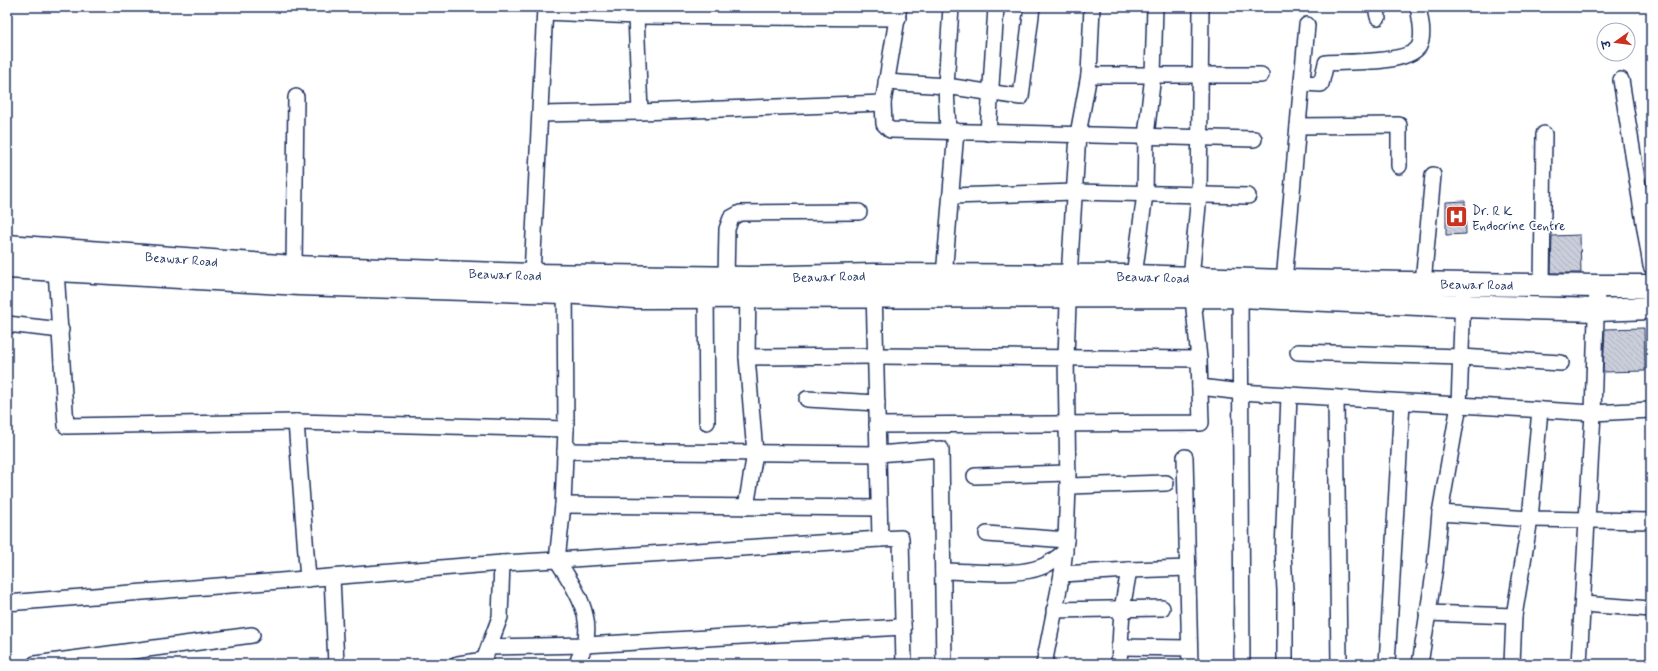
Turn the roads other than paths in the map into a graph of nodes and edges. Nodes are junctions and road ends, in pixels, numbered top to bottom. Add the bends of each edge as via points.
1 (951, 7) edge
2 (996, 7) edge
3 (1032, 7) edge
4 (1092, 7) edge
5 (1155, 7) edge
6 (1201, 7) edge
7 (1418, 7) edge
8 (545, 9) edge
9 (899, 12) edge
10 (636, 16) junction
11 (1307, 25) dead end
12 (1089, 74) junction
13 (1153, 75) junction
14 (1201, 75) junction
15 (1261, 76) dead end
16 (1621, 80) dead end
17 (886, 82) junction
18 (1302, 83) junction
19 (946, 86) junction
20 (991, 92) junction
21 (296, 97) dead end
22 (883, 103) junction
23 (640, 112) junction
24 (540, 114) junction
25 (1298, 126) junction
26 (952, 131) junction
27 (988, 133) junction
28 (1078, 134) junction
29 (1544, 134) dead end
30 (1146, 136) junction
31 (1201, 137) junction
32 (1254, 139) dead end
33 (1399, 166) dead end
34 (1433, 176) dead end
35 (1075, 192) junction
36 (1145, 194) junction
37 (1199, 195) junction
38 (951, 196) junction
39 (1248, 196) dead end
40 (859, 212) dead end
41 (7, 246) edge
42 (1651, 266) edge
43 (7, 267) edge
44 (294, 267) junction
45 (56, 270) junction
46 (532, 275) junction
47 (873, 276) junction
48 (944, 276) junction
49 (1134, 276) junction
50 (1284, 281) junction
51 (1422, 283) junction
52 (565, 284) junction
53 (713, 284) junction
54 (1464, 284) junction
55 (1542, 285) junction
56 (1069, 286) junction
57 (1597, 286) junction
58 (1651, 286) edge
59 (748, 287) junction
60 (1192, 287) junction
61 (1240, 287) junction
62 (874, 297) junction
63 (1463, 306) junction
64 (1651, 308) edge
65 (1597, 310) junction
66 (7, 324) edge
67 (61, 330) junction
68 (1298, 352) dead end
69 (876, 356) junction
70 (747, 357) junction
71 (1461, 357) junction
72 (1066, 358) junction
73 (1199, 359) junction
74 (1561, 363) dead end
75 (1200, 387) junction
76 (1241, 392) junction
77 (1289, 395) junction
78 (1336, 398) junction
79 (807, 399) dead end
80 (1402, 402) junction
81 (877, 403) junction
82 (1459, 405) junction
83 (1540, 410) junction
84 (1651, 410) edge
85 (1594, 413) junction
86 (296, 422) junction
87 (707, 422) dead end
88 (1067, 424) junction
89 (877, 425) junction
90 (566, 429) junction
91 (565, 451) junction
92 (755, 453) junction
93 (878, 454) junction
94 (1186, 457) dead end
95 (975, 476) dead end
96 (1068, 479) junction
97 (1166, 483) dead end
98 (563, 505) junction
99 (746, 507) junction
100 (879, 508) junction
101 (1440, 513) junction
102 (1530, 519) junction
103 (1587, 520) junction
104 (1651, 521) edge
105 (987, 534) dead end
106 (880, 539) junction
107 (1064, 559) junction
108 (557, 560) junction
109 (502, 563) junction
110 (1188, 568) junction
111 (1130, 570) junction
112 (943, 571) junction
113 (332, 577) junction
114 (308, 579) junction
115 (7, 603) edge
116 (1583, 604) junction
117 (1162, 608) dead end
118 (1122, 609) junction
119 (1651, 609) edge
120 (1054, 610) junction
121 (1427, 613) junction
122 (1514, 616) junction
123 (903, 627) junction
124 (252, 635) dead end
125 (585, 645) junction
126 (489, 646) junction
127 (1119, 647) junction
128 (1189, 648) junction
129 (35, 664) edge
130 (336, 664) edge
131 (458, 664) edge
132 (577, 664) edge
133 (904, 664) edge
134 (944, 664) edge
135 (1044, 664) edge
136 (1119, 664) edge
137 (1190, 664) edge
138 (1242, 664) edge
139 (1285, 664) edge
140 (1339, 664) edge
141 (1387, 664) edge
142 (1420, 664) edge
143 (1512, 664) edge
144 (1579, 664) edge

1 - 19 street
2 - 20 street
3 - 20 street via 1021,96
4 - 12 street
5 - 13 street
6 - 14 street
7 - 18 street via 1422,33 1420,45 1406,56 1326,63 1321,84
8 - 10 street
8 - 24 street
9 - 10 street
9 - 17 street
10 - 23 street
11 - 18 street
12 - 13 street
12 - 28 street
13 - 14 street
13 - 30 street
14 - 15 street
14 - 31 street
16 - 42 street
17 - 19 street
17 - 22 street
18 - 25 street
19 - 20 street
19 - 26 street
20 - 27 street
21 - 44 street
22 - 23 street
22 - 26 street via 884,124 890,130
23 - 24 street
24 - 46 street
25 - 33 street via 1399,125
25 - 50 street
26 - 27 street
26 - 38 street
27 - 28 street
28 - 30 street
28 - 35 street
29 - 55 street
30 - 31 street
30 - 36 street
31 - 32 street
31 - 37 street
34 - 51 street
35 - 36 street
35 - 38 street
35 - 56 street
36 - 37 street
36 - 49 street
37 - 39 street
37 - 60 street
38 - 48 street
40 - 53 street via 740,213 730,218
41 - 44 main road, Beawar Road
43 - 45 main road, Beawar Road
44 - 46 main road, Beawar Road
45 - 52 main road, Beawar Road via 299,284
45 - 67 street
46 - 52 main road, Beawar Road
47 - 48 main road, Beawar Road
47 - 59 main road, Beawar Road
47 - 62 street
48 - 56 main road, Beawar Road
49 - 56 main road, Beawar Road
49 - 60 main road, Beawar Road
50 - 51 main road, Beawar Road
50 - 61 main road, Beawar Road
51 - 54 main road, Beawar Road
52 - 53 main road, Beawar Road
52 - 90 street
53 - 59 main road, Beawar Road
53 - 87 street
54 - 55 main road, Beawar Road
54 - 63 street
55 - 57 main road, Beawar Road
56 - 60 main road, Beawar Road
56 - 62 main road, Beawar Road
56 - 72 street
57 - 58 main road, Beawar Road
57 - 65 street
59 - 62 main road, Beawar Road
59 - 70 street
60 - 61 main road, Beawar Road
60 - 73 street
61 - 63 main road, Beawar Road
61 - 76 street
62 - 69 street
63 - 65 main road, Beawar Road
63 - 71 street
64 - 65 main road, Beawar Road
65 - 85 street
66 - 67 street
67 - 86 street via 66,426
68 - 71 street
69 - 70 street
69 - 72 street
69 - 81 street
70 - 92 street
71 - 74 street
71 - 82 street
72 - 73 street
72 - 88 street
73 - 75 street
75 - 76 street
75 - 88 street via 1201,423
76 - 77 street
76 - 138 street
77 - 78 street
77 - 139 street via 1283,551
78 - 80 street
78 - 140 street
79 - 81 street
80 - 82 street
80 - 141 street
81 - 89 street
82 - 83 street
82 - 101 street
83 - 85 street
83 - 102 street
84 - 85 street
85 - 103 street
86 - 90 street
86 - 114 street
88 - 89 street
88 - 96 street
89 - 93 street
90 - 91 street
91 - 92 street
91 - 98 street
92 - 93 street
92 - 99 street
93 - 100 street
93 - 112 street via 941,449
94 - 110 street
95 - 96 street
96 - 97 street
96 - 107 street
98 - 99 street
98 - 108 street
99 - 100 street
100 - 106 street
101 - 102 street
101 - 121 street via 1435,567
102 - 103 street
102 - 122 street
103 - 104 street
103 - 116 street
105 - 107 street
106 - 108 street
106 - 123 street via 901,538
107 - 111 street
107 - 112 street via 1030,571
107 - 120 street
108 - 109 street
108 - 125 street via 576,590 585,611
109 - 113 street
109 - 126 street via 500,617
110 - 111 street
110 - 128 street
111 - 118 street
112 - 134 street
113 - 114 street
113 - 130 street
114 - 115 street
116 - 119 street
116 - 144 street
117 - 118 street
118 - 120 street
118 - 127 street
120 - 135 street
121 - 122 street
121 - 142 street
122 - 143 street
123 - 125 street
123 - 133 street
124 - 129 street
125 - 126 street
125 - 132 street
126 - 131 street via 484,660
127 - 128 street
127 - 136 street
128 - 137 street

